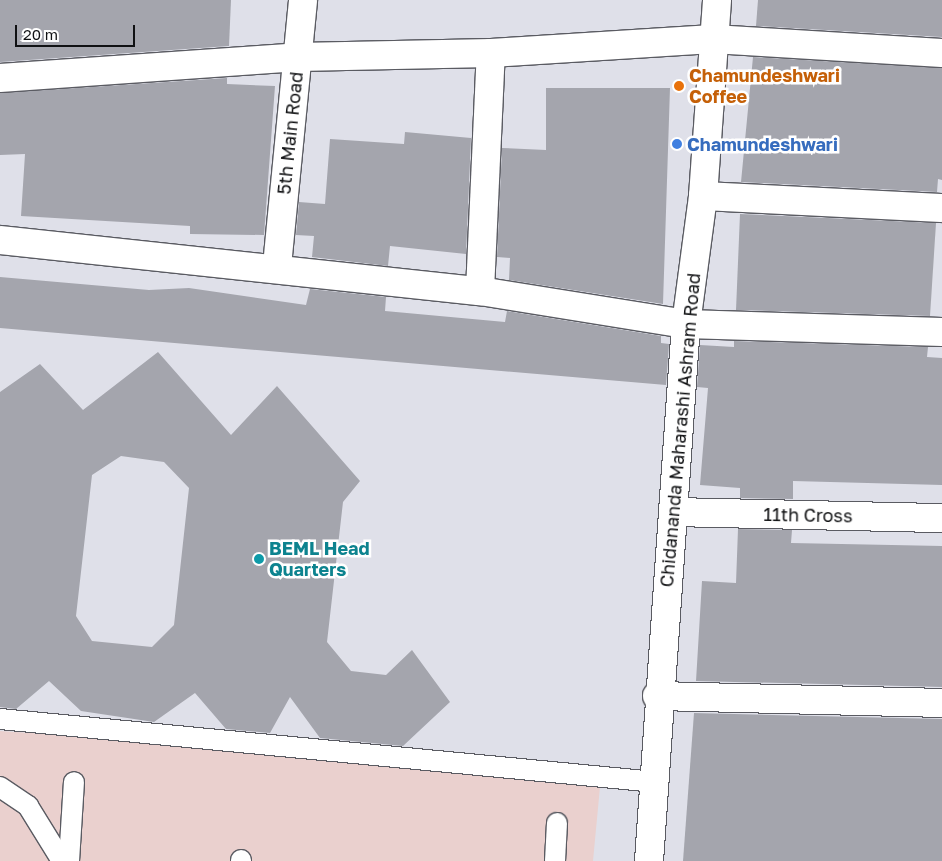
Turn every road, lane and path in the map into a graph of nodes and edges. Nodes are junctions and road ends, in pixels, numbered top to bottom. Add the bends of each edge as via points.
1 (303, 0) edge
2 (717, 0) edge
3 (713, 39) junction
4 (490, 53) junction
5 (942, 53) edge
6 (298, 57) junction
7 (0, 78) edge
8 (703, 196) junction
9 (942, 208) edge
10 (0, 240) edge
11 (277, 266) junction
12 (480, 290) junction
13 (686, 324) junction
14 (942, 332) edge
15 (673, 512) junction
16 (942, 518) edge
17 (657, 696) junction
18 (942, 703) edge
19 (0, 719) edge
20 (74, 782) dead end
21 (655, 782) junction
22 (0, 787) edge
23 (557, 823) dead end
24 (62, 861) edge
25 (69, 861) edge
26 (555, 861) edge
27 (649, 861) edge

1 - 6 street, 5th Main Road
2 - 3 street, Chidananda Maharashi Ashram Road
3 - 4 street
3 - 5 street
3 - 8 street, Chidananda Maharashi Ashram Road
4 - 6 street
4 - 12 street
6 - 7 street
6 - 11 street, 5th Main Road
8 - 9 street
8 - 13 street, Chidananda Maharashi Ashram Road
10 - 11 street
11 - 12 street
12 - 13 street
13 - 14 street
13 - 15 street, Chidananda Maharashi Ashram Road
15 - 16 street, 11th Cross
15 - 17 street, Chidananda Maharashi Ashram Road
17 - 18 street
17 - 21 street, Chidananda Maharashi Ashram Road
19 - 21 lane
20 - 25 lane
21 - 27 street, Chidananda Maharashi Ashram Road
22 - 24 lane via 28,806
23 - 26 lane

